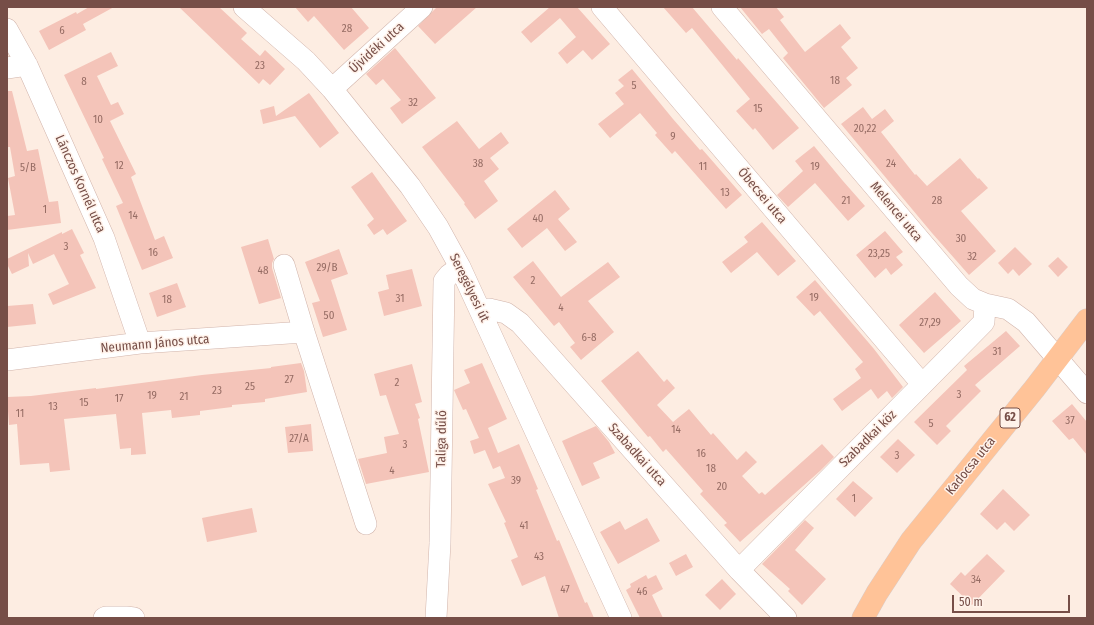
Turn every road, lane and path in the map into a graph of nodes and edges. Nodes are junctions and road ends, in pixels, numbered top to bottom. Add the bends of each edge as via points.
1 (244, 7) edge
2 (422, 7) edge
3 (602, 7) edge
4 (722, 7) edge
5 (7, 29) edge
6 (17, 66) edge
7 (332, 89) junction
8 (284, 265) dead end
9 (460, 267) junction
10 (985, 304) junction
11 (480, 310) junction
12 (1087, 320) edge
13 (304, 332) junction
14 (140, 343) junction
15 (1057, 359) junction
16 (7, 360) edge
17 (922, 384) junction
18 (1087, 394) edge
19 (366, 524) dead end
20 (739, 570) junction
21 (104, 618) edge
22 (134, 618) edge
23 (436, 618) edge
24 (621, 618) edge
25 (786, 618) edge
26 (863, 618) edge

1 - 7 street, Seregélyesi út via 306,61
2 - 7 street, Újvidéki utca
3 - 17 street, Óbecsei utca
4 - 10 street, Melencei utca via 959,286 973,299
5 - 6 street, Lánczos Kornél utca
6 - 14 street, Lánczos Kornél utca via 104,238
7 - 9 street, Seregélyesi út via 410,186 438,227
8 - 13 street
9 - 11 street, Seregélyesi út
9 - 23 street, Taliga dűlő via 444,281 440,543
10 - 15 street, Melencei utca via 1008,309 1026,322
10 - 17 street, Szabadkai köz via 984,322
11 - 20 street, Szabadkai utca via 489,309 506,313 520,323
11 - 24 street, Seregélyesi út
12 - 15 main road, Kadocsa utca / 62
13 - 14 street, Neumann János utca
13 - 19 street
14 - 16 street, Neumann János utca
15 - 18 street, Melencei utca
15 - 26 main road, Kadocsa utca / 62 via 911,541
17 - 20 street, Szabadkai köz
20 - 25 street, Szabadkai utca
21 - 22 street

